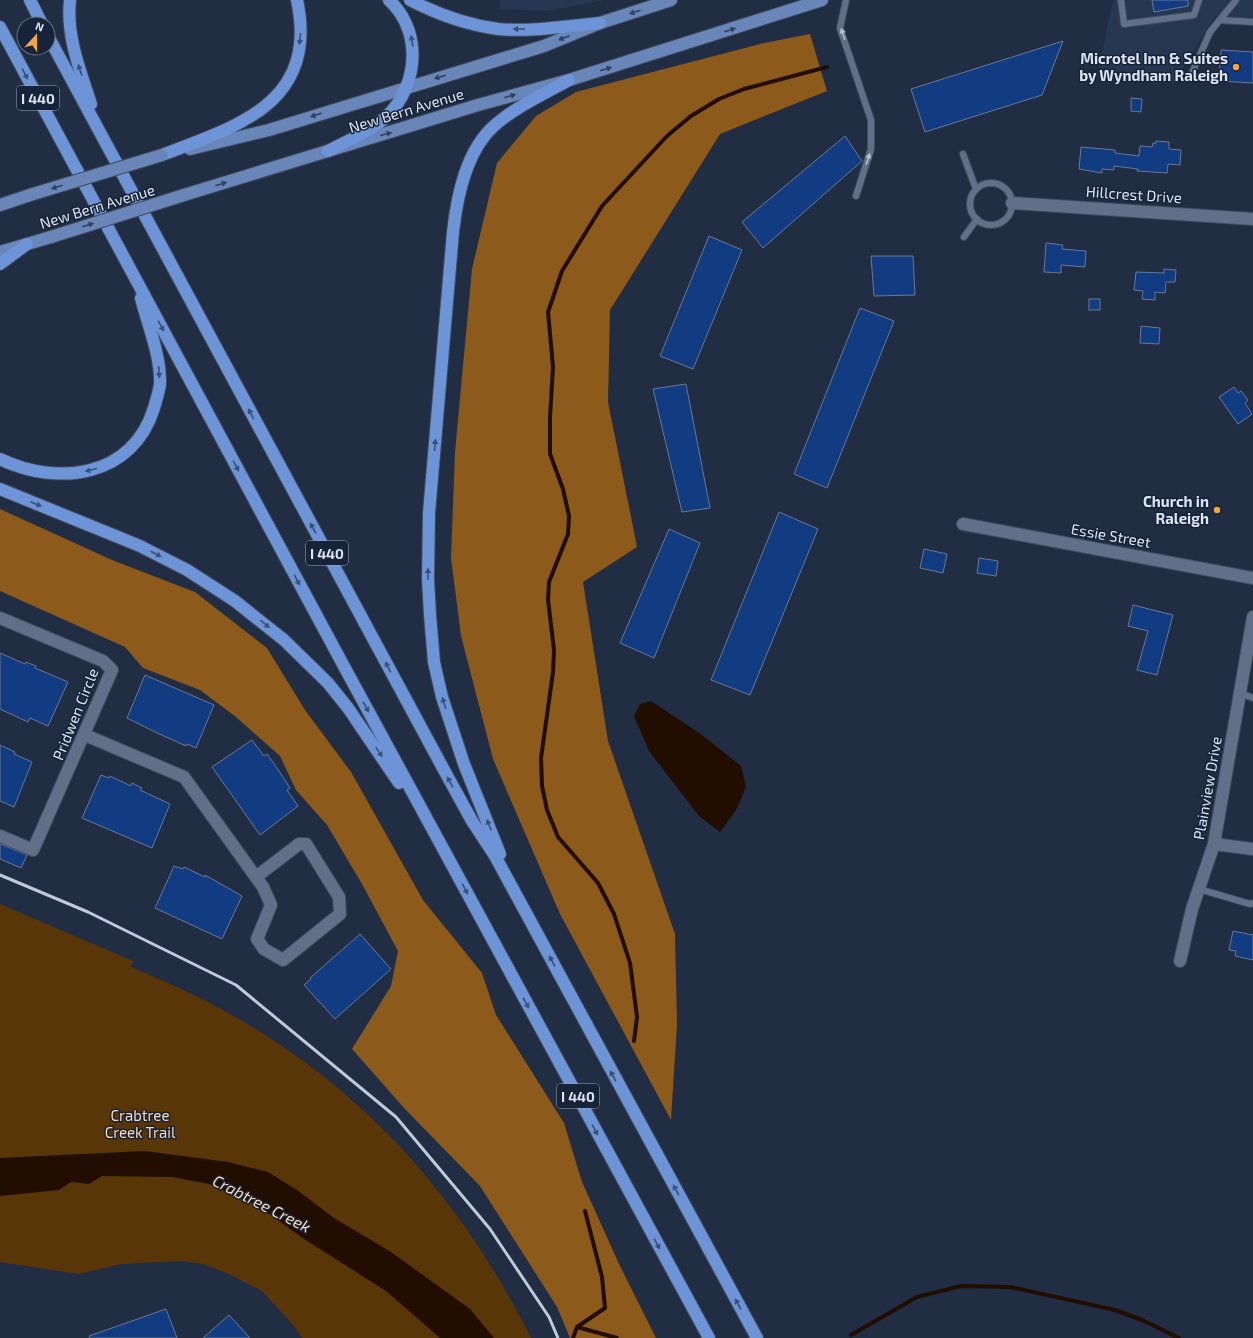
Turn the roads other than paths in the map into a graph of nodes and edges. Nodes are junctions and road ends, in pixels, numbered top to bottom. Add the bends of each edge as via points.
1 (30, 0) edge
2 (70, 0) edge
3 (296, 0) edge
4 (389, 0) edge
5 (410, 0) edge
6 (671, 0) edge
7 (822, 0) edge
8 (846, 0) edge
9 (1121, 0) edge
10 (1198, 0) edge
11 (1236, 0) edge
12 (38, 16) edge
13 (1220, 20) junction
14 (1253, 22) edge
15 (600, 23) junction
16 (0, 27) edge
17 (56, 51) edge
18 (1192, 73) dead end
19 (568, 80) junction
20 (407, 86) junction
21 (100, 134) junction
22 (328, 151) junction
23 (963, 154) dead end
24 (162, 155) junction
25 (976, 189) junction
26 (856, 196) dead end
27 (1012, 203) junction
28 (0, 205) edge
29 (977, 219) junction
30 (1253, 219) edge
31 (964, 237) dead end
32 (27, 244) junction
33 (0, 252) edge
34 (0, 264) edge
35 (136, 280) junction
36 (0, 459) edge
37 (0, 489) edge
38 (963, 524) dead end
39 (1253, 578) edge
40 (1253, 617) edge
41 (0, 618) edge
42 (1240, 692) junction
43 (1253, 698) edge
44 (85, 735) junction
45 (0, 836) edge
46 (1214, 844) junction
47 (1253, 849) edge
48 (446, 854) junction
49 (256, 877) junction
50 (1199, 889) junction
51 (518, 900) junction
52 (1253, 903) edge
53 (1180, 961) dead end
54 (709, 1338) edge
55 (757, 1338) edge

1 - 12 highway
21 -> 2 highway via 75,56 69,29
3 -> 24 highway via 301,26 298,54 292,72 275,99 242,123
20 -> 4 highway via 412,67 412,39 402,15
15 -> 5 highway via 525,30 498,29 444,15
6 -> 15 main road, New Bern Avenue
19 -> 7 main road, New Bern Avenue
26 -> 8 lane via 872,149 871,120 840,28
9 - 10 lane via 1124,24 1194,15
11 - 13 lane
13 - 14 lane
13 - 18 lane via 1210,32
15 -> 20 main road, New Bern Avenue via 544,46
16 -> 35 highway, I 440
17 - 21 highway, I 440
22 -> 19 main road, New Bern Avenue
51 -> 19 highway via 464,764 442,697 434,662 428,579 429,513 453,232 462,181 470,161 494,126
20 - 22 highway via 393,109 379,123
20 -> 24 main road, New Bern Avenue via 269,130
51 -> 21 highway, I 440 via 444,770
32 -> 22 main road, New Bern Avenue, bridge
23 - 25 lane
24 -> 28 main road, New Bern Avenue, bridge
25 - 27 lane via 988,183 1002,185
25 - 29 lane via 972,194 970,208
27 - 29 lane via 1012,210 1003,221 989,225
27 - 30 street, Hillcrest Drive
29 - 31 lane
32 - 33 main road, New Bern Avenue
32 - 34 highway
35 -> 36 highway via 160,370 158,393 147,428 136,442 115,460 89,471 61,474 21,467
35 -> 48 highway, I 440
37 -> 48 highway via 140,546 187,570 248,610 328,683 348,708
38 - 39 street, Essie Street
40 - 42 street, Plainview Drive
41 - 44 street, Pridwen Circle via 103,661 112,670
42 - 43 lane
42 - 46 street, Plainview Drive
44 - 45 street, Pridwen Circle via 34,850
44 - 49 street via 184,777
46 - 47 street
46 - 50 street, Plainview Drive
48 -> 54 highway, I 440
49 - 49 street via 271,905 257,939 264,949 283,960 340,914 339,897 306,844 299,844
50 - 52 lane
50 - 53 street, Plainview Drive
55 -> 51 highway, I 440

